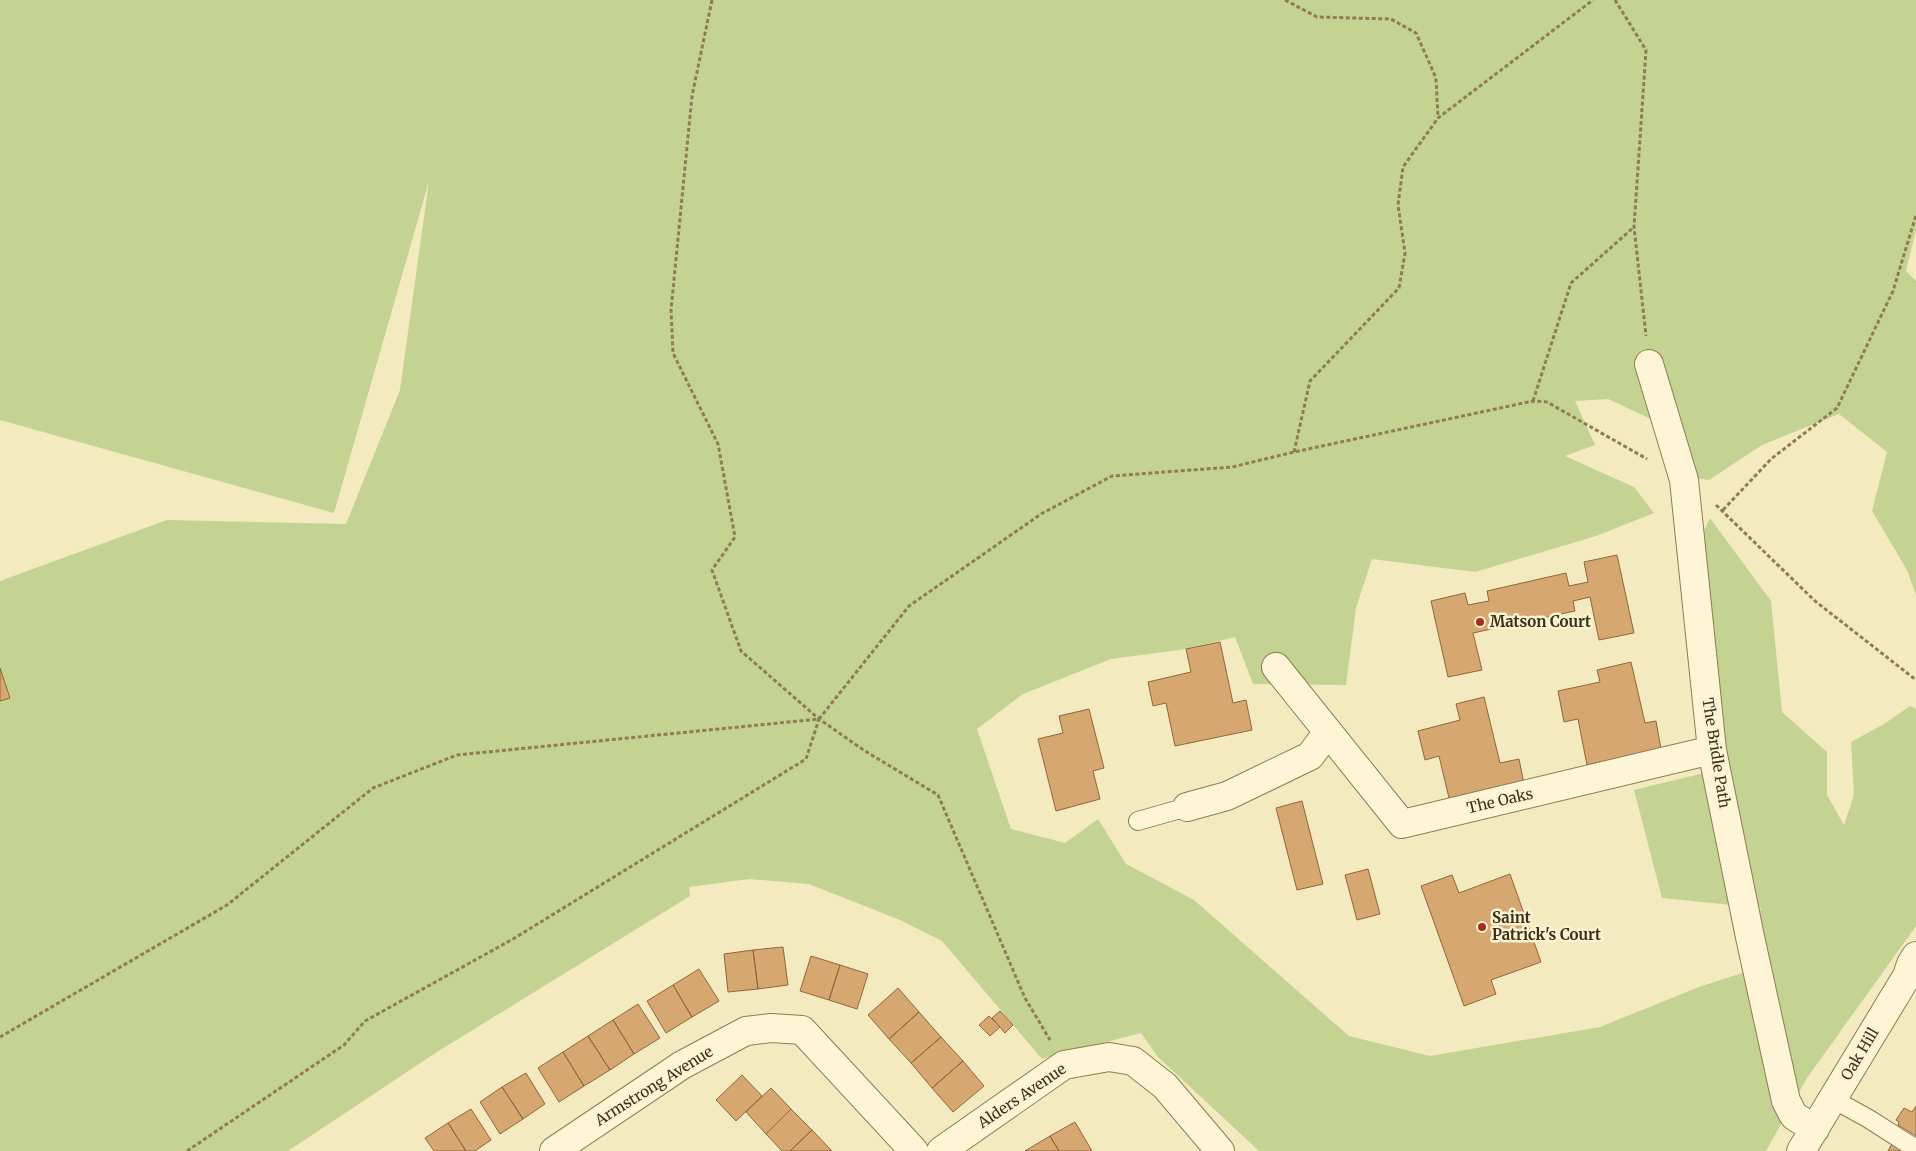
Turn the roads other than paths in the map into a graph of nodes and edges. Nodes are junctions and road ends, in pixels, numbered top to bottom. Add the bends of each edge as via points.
1 (1649, 364) road end
2 (1276, 667) dead end
3 (1328, 732) junction
4 (1712, 750) junction
5 (1188, 807) joint
6 (1138, 821) dead end
7 (1916, 956) edge
8 (1834, 1099) junction
9 (1808, 1140) edge
10 (1916, 1149) edge
11 (554, 1151) edge
12 (914, 1151) edge
13 (941, 1151) edge
14 (1220, 1151) edge

1 - 4 street, The Bridle Path via 1684,480
2 - 3 street, The Oaks
3 - 4 street, The Oaks via 1402,824
3 - 5 street via 1310,756 1227,796
4 - 9 street, The Bridle Path via 1786,1101
5 - 6 lane
7 - 8 street, Oak Hill via 1908,976
8 - 9 street, Oak Hill
8 - 10 lane
11 - 12 street, Armstrong Avenue via 682,1065 746,1031 771,1028 802,1030
13 - 14 street, Alders Avenue via 1064,1064 1109,1057 1133,1061 1165,1086

